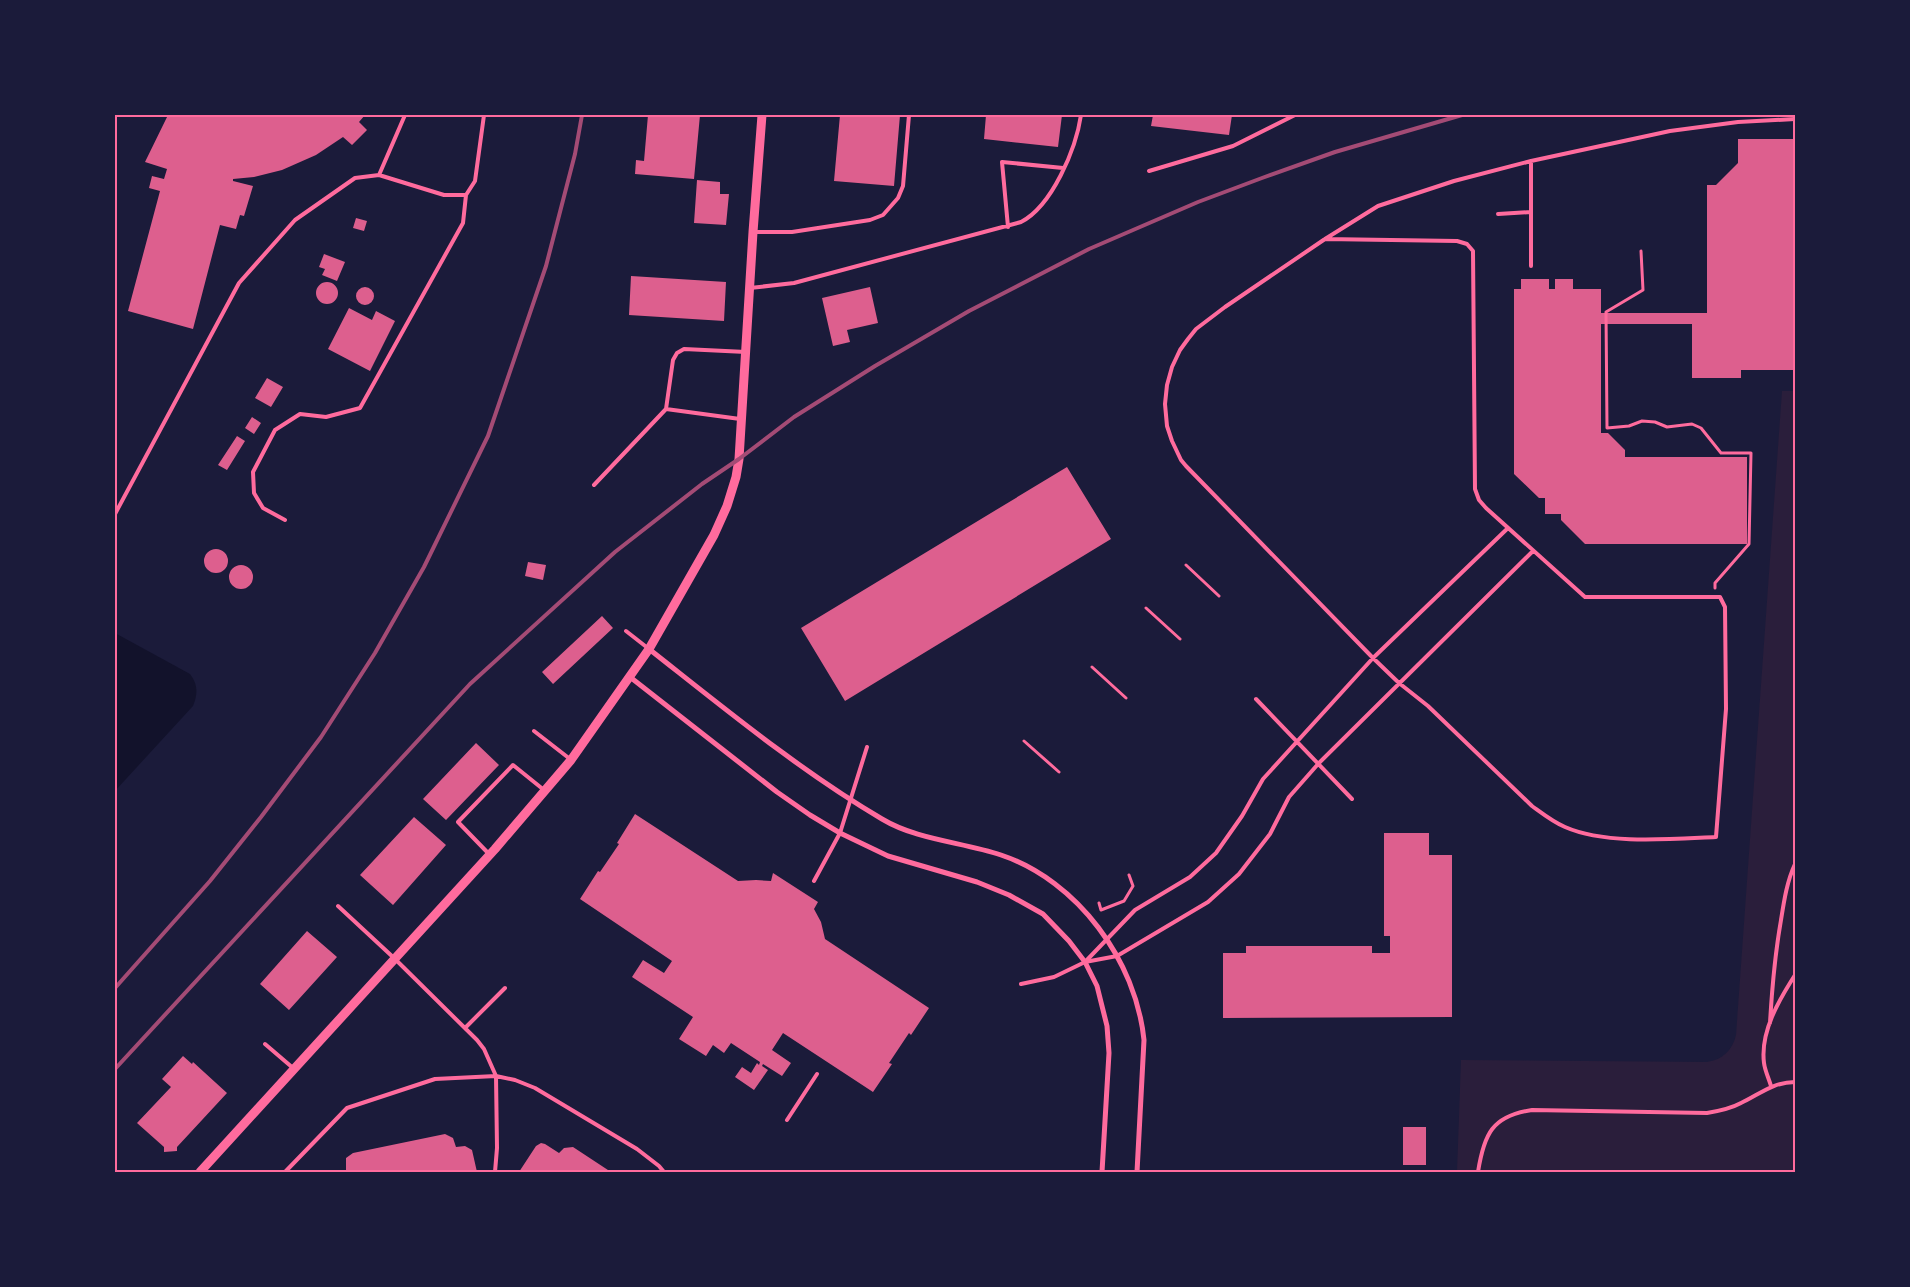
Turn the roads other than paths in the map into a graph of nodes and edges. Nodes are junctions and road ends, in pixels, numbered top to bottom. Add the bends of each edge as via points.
1 (405, 115) edge
2 (484, 115) edge
3 (762, 115) edge
4 (909, 115) edge
5 (1081, 115) edge
6 (1295, 115) edge
7 (1795, 120) edge
8 (1531, 161) junction
9 (1063, 168) junction
10 (1149, 171) dead end
11 (379, 175) junction
12 (466, 195) junction
13 (1531, 212) junction
14 (1498, 214) dead end
15 (1008, 227) junction
16 (753, 232) junction
17 (1325, 239) junction
18 (1531, 266) dead end
19 (750, 288) junction
20 (746, 352) junction
21 (666, 408) junction
22 (742, 419) junction
23 (594, 485) dead end
24 (115, 514) edge
25 (285, 520) dead end
26 (1508, 528) junction
27 (1533, 551) junction
28 (1795, 602) edge
29 (626, 631) dead end
30 (649, 649) junction
31 (1373, 658) junction
32 (630, 677) junction
33 (1399, 684) junction
34 (1795, 685) edge
35 (1256, 699) dead end
36 (534, 731) dead end
37 (1297, 741) junction
38 (867, 747) dead end
39 (570, 760) junction
40 (1318, 764) junction
41 (544, 790) junction
42 (1352, 799) dead end
43 (850, 800) junction
44 (840, 833) junction
45 (490, 854) junction
46 (1795, 864) edge
47 (814, 882) dead end
48 (338, 906) dead end
49 (1107, 940) junction
50 (1116, 956) junction
51 (394, 958) junction
52 (1085, 962) junction
53 (1795, 975) edge
54 (1021, 984) dead end
55 (505, 988) dead end
56 (1770, 1023) junction
57 (466, 1028) junction
58 (265, 1044) dead end
59 (294, 1069) junction
60 (817, 1074) dead end
61 (496, 1076) junction
62 (1795, 1082) edge
63 (1771, 1086) junction
64 (787, 1120) dead end
65 (200, 1172) edge
66 (285, 1172) edge
67 (495, 1172) edge
68 (664, 1172) edge
69 (1102, 1172) edge
70 (1137, 1172) edge
71 (1478, 1172) edge

1 - 11 lane
2 - 12 lane via 475,181
3 - 16 street
4 - 16 lane via 903,186 898,198 883,215 870,220 792,232
5 - 9 lane via 1075,143
6 - 10 lane via 1233,146
7 - 8 lane via 1738,122 1670,131
8 - 13 lane
8 - 17 lane via 1454,181 1378,206
9 - 15 lane via 1052,191 1034,214
9 - 15 lane via 1002,162
11 - 12 lane via 444,195
11 - 24 lane via 355,178 295,220 239,283
12 - 25 lane via 464,223 360,408 326,417 300,414 275,430 253,472 254,494 263,508
13 - 14 lane
13 - 18 lane
15 - 19 lane via 794,283
16 - 19 street
17 - 26 lane via 1457,241 1467,244 1473,251 1475,489 1480,500
17 - 31 lane via 1224,307 1188,338 1176,359 1167,386 1167,426 1180,460
19 - 20 street
20 - 21 lane via 684,349 677,353 673,360
20 - 22 street
21 - 22 lane
21 - 23 lane
22 - 30 street via 736,477 727,506
26 - 27 lane
26 - 31 lane
27 - 33 lane
27 - 33 lane via 1585,597 1720,597 1725,607 1726,700 1716,836 1603,837 1564,827 1532,806 1428,706
28 - 34 lane
29 - 30 lane
30 - 32 street
30 - 43 street via 791,759
31 - 33 lane
31 - 37 lane
32 - 39 street
32 - 44 street via 778,792
33 - 40 lane
35 - 37 lane
36 - 39 lane
37 - 40 lane
37 - 49 lane via 1263,779 1216,853 1190,877 1134,910
38 - 43 lane
39 - 41 street
40 - 42 lane
40 - 50 lane via 1289,797 1270,834 1239,874 1208,902
41 - 45 street
41 - 45 lane via 513,765 458,822
43 - 44 lane
43 - 49 street via 885,821 918,834 977,848 1029,867 1087,912
44 - 47 lane
44 - 52 street via 888,856 1010,895 1043,914
45 - 51 street
46 - 56 lane via 1786,888 1777,942
48 - 51 lane
49 - 50 street
49 - 52 lane
50 - 52 lane
50 - 70 street via 1129,980 1144,1040
51 - 57 lane
51 - 59 street
52 - 54 lane via 1054,977
52 - 69 street via 1097,986 1107,1026 1109,1053
53 - 56 lane
55 - 57 lane
56 - 63 lane via 1764,1062
57 - 61 lane via 484,1049
58 - 59 lane
59 - 65 street
60 - 64 lane
61 - 66 lane via 435,1079 347,1108
61 - 67 lane
61 - 68 lane via 535,1088 637,1149
62 - 63 lane
63 - 71 lane via 1742,1103 1707,1113 1532,1110 1515,1113 1502,1118 1491,1129 1480,1156

